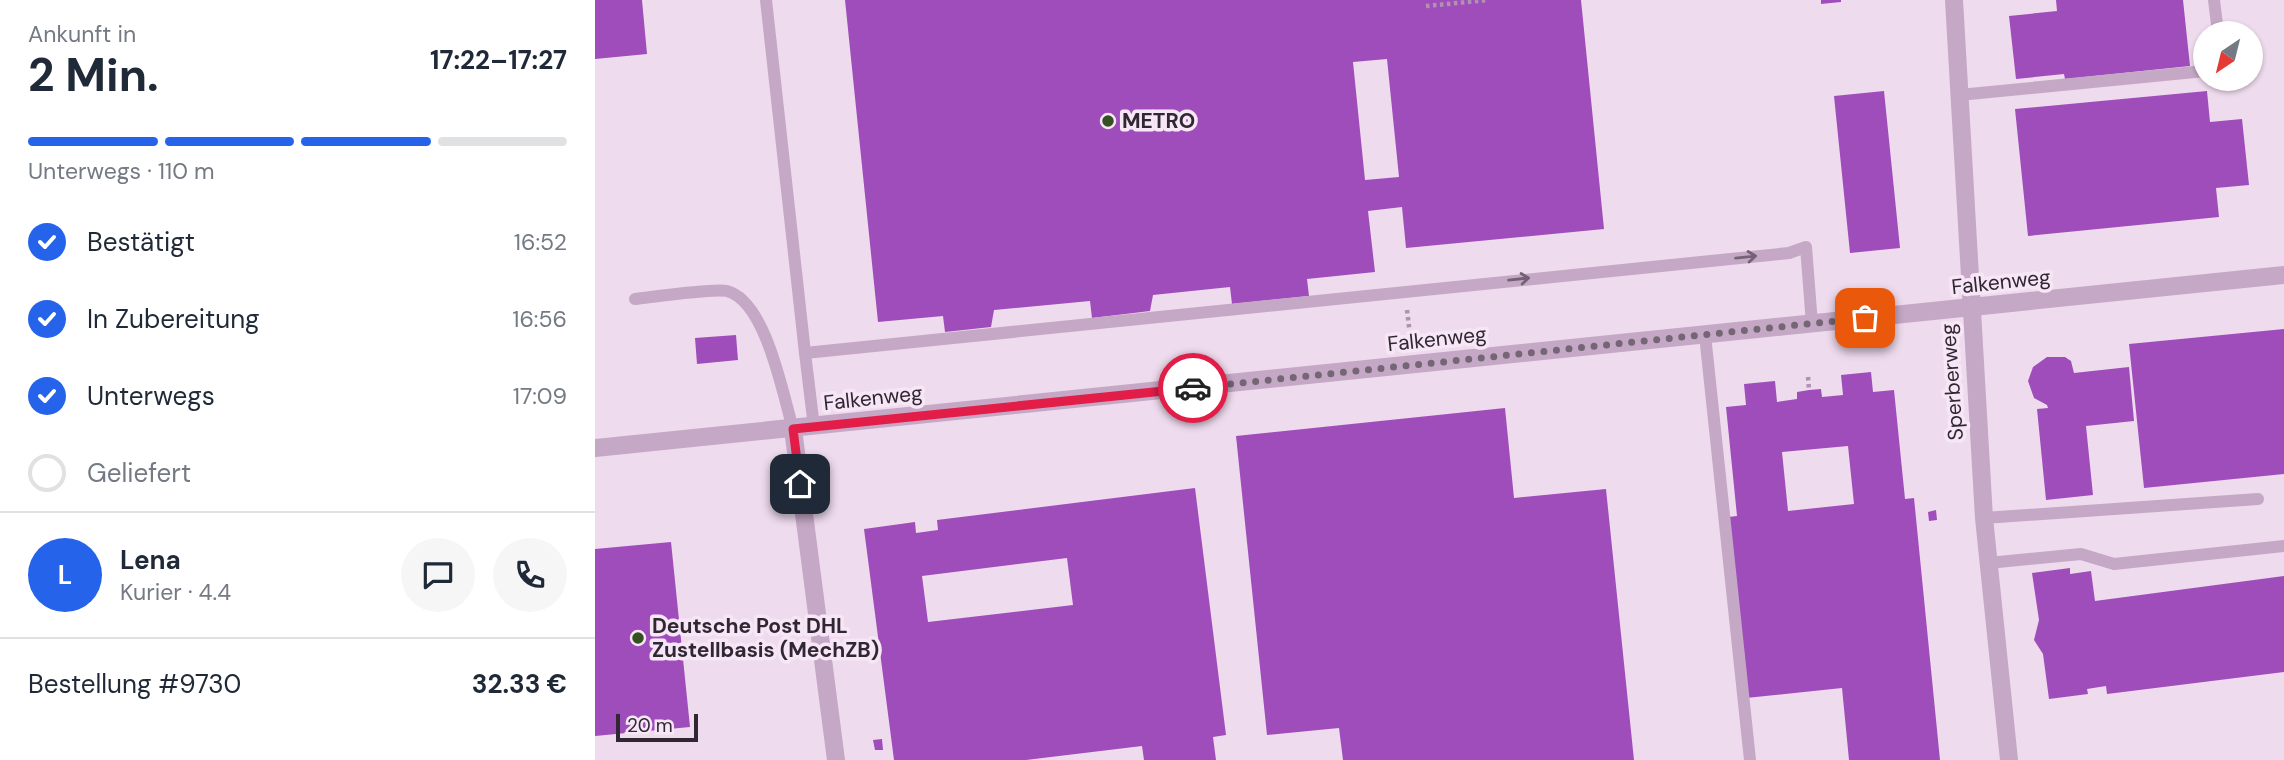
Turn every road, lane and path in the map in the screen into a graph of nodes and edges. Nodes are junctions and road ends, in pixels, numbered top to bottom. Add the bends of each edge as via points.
1 (766, 0) edge
2 (1488, 0) edge
3 (1954, 0) edge
4 (2214, 0) edge
5 (1426, 6) dead end
6 (2217, 21) edge
7 (2193, 72) edge
8 (1959, 95) junction
9 (2284, 275) edge
10 (1405, 290) junction
11 (635, 299) dead end
12 (1970, 308) junction
13 (1812, 324) junction
14 (1705, 335) junction
15 (805, 353) junction
16 (1413, 365) junction
17 (1808, 377) dead end
18 (1809, 390) dead end
19 (814, 427) junction
20 (793, 429) junction
21 (595, 448) edge
22 (2258, 499) dead end
23 (1984, 518) junction
24 (2284, 546) edge
25 (1987, 563) junction
26 (836, 760) edge
27 (1750, 760) edge
28 (2009, 760) edge

1 - 15 lane
2 - 5 path
3 - 8 street, Sperberweg
4 - 6 lane
7 - 8 lane
8 - 12 street, Sperberweg
9 - 12 street, Falkenweg
10 -> 13 lane via 1789,253 1806,247
10 - 15 lane
10 - 16 path
11 - 20 lane via 727,291 743,299 756,317 774,362
12 - 13 street, Falkenweg
12 - 23 street, Sperberweg
13 - 14 street, Falkenweg
14 - 16 street, Falkenweg
14 - 27 lane
15 - 19 lane
16 - 19 street, Falkenweg
17 - 18 path
19 - 20 street, Falkenweg
20 - 21 street, Falkenweg
20 - 26 street
22 - 23 lane
23 - 25 street, Sperberweg
24 - 25 lane via 2114,564 2081,554
25 - 28 street, Sperberweg

